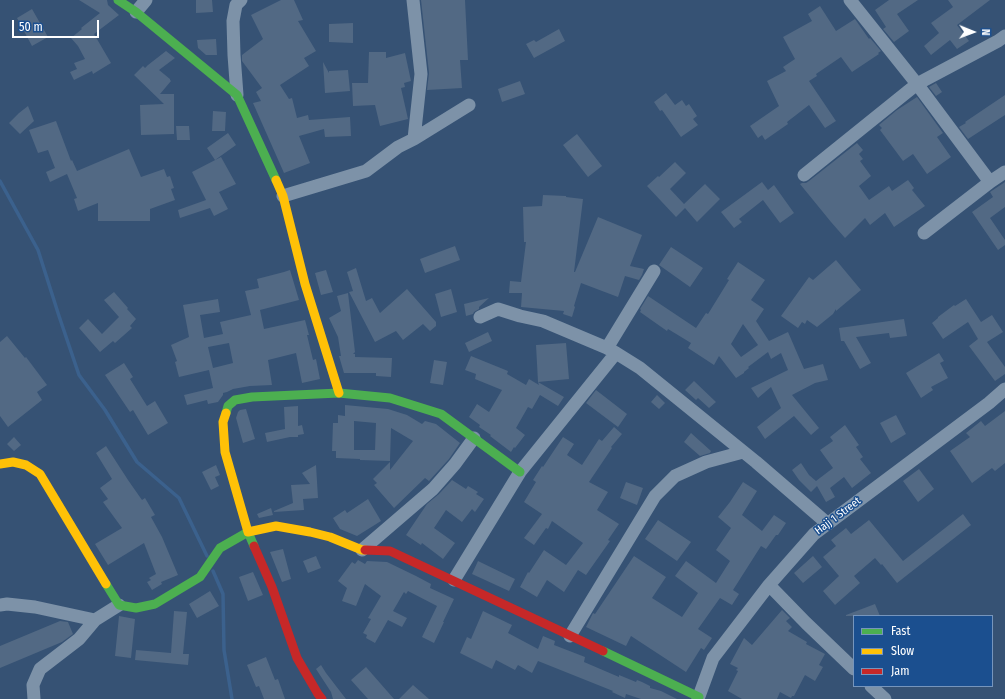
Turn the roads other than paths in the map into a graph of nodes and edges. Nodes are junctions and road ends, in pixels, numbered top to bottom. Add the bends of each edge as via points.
1 (118, 0) edge
2 (146, 0) edge
3 (241, 0) edge
4 (413, 0) edge
5 (850, 0) edge
6 (136, 12) junction
7 (1005, 36) edge
8 (917, 84) junction
9 (237, 95) junction
10 (469, 105) dead end
11 (414, 139) junction
12 (1005, 172) edge
13 (804, 175) dead end
14 (990, 182) junction
15 (283, 196) junction
16 (924, 233) dead end
17 (654, 271) dead end
18 (480, 317) dead end
19 (612, 350) junction
20 (1005, 389) edge
21 (339, 393) junction
22 (474, 438) junction
23 (744, 452) junction
24 (0, 464) edge
25 (520, 472) junction
26 (828, 524) junction
27 (248, 532) junction
28 (362, 550) junction
29 (454, 580) junction
30 (769, 585) junction
31 (0, 605) edge
32 (119, 606) junction
33 (95, 620) junction
34 (570, 636) junction
35 (853, 668) edge
36 (872, 687) edge
37 (698, 698) edge
38 (34, 699) edge
39 (322, 699) edge
40 (885, 699) edge

1 - 6 street
2 - 6 street
3 - 9 street via 236,5 233,20
4 - 11 street via 421,74
5 - 8 street
6 - 9 street
7 - 8 street
8 - 13 street
8 - 14 street
9 - 15 street
10 - 11 street
11 - 15 street via 398,147 366,171
12 - 14 street
14 - 16 street
15 - 21 street via 305,284
17 - 19 street
18 - 19 street via 498,309 543,321
19 - 23 street via 640,368
19 - 25 street
20 - 26 street, Hajj 1 Street
21 - 22 street via 390,398 441,414
21 - 27 street via 252,397 235,400 228,406 223,422 225,452
22 - 25 street
22 - 28 street via 433,489
23 - 26 street
23 - 34 street via 706,462 675,476 655,496
24 - 32 street via 13,462 26,465 40,474
25 - 29 street
26 - 30 street, Hajj 1 Street via 814,534
27 - 28 street via 276,526 310,532
27 - 32 street via 220,548 200,577 155,604 136,608
27 - 39 street via 272,587 297,658
28 - 29 street via 390,551
29 - 34 street
30 - 35 street
30 - 37 street, Hajj 1 Street via 713,658
31 - 33 street via 35,607
32 - 33 street
33 - 38 street via 79,639 40,669 33,685
34 - 37 street
36 - 40 street

